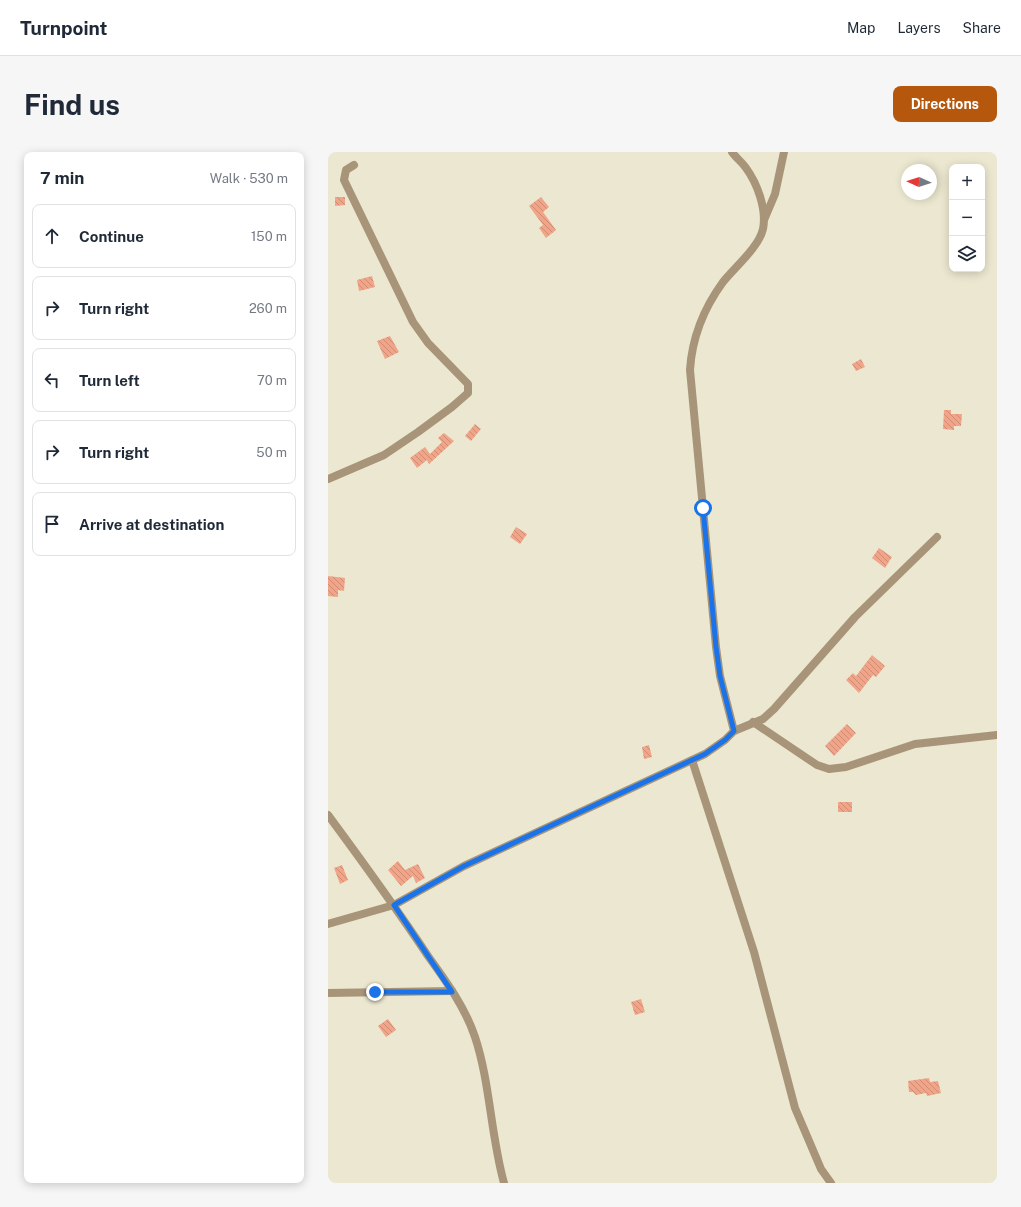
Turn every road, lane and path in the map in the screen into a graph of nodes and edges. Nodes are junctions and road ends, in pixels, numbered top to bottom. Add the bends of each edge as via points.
1 (732, 152) edge
2 (784, 152) edge
3 (354, 165) dead end
4 (764, 221) junction
5 (328, 479) edge
6 (937, 537) dead end
7 (753, 722) junction
8 (734, 731) junction
9 (997, 735) edge
10 (692, 760) junction
11 (328, 815) edge
12 (394, 905) junction
13 (328, 924) edge
14 (452, 992) junction
15 (328, 993) edge
16 (504, 1183) edge
17 (831, 1183) edge

1 - 4 street via 755,184
2 - 4 street via 775,194
3 - 5 street via 346,170 344,180 413,322 428,343 469,388 468,393 452,407 384,455
4 - 8 street via 762,233 756,244 723,283 708,306 696,333 690,370 716,647 720,676
6 - 7 street via 856,617 774,709 763,719
7 - 8 street
7 - 9 street via 817,765 829,769 846,767 915,744
8 - 10 street via 705,754
10 - 12 street via 464,866
10 - 17 street via 754,952 795,1108 821,1169
11 - 12 street
12 - 13 street
12 - 14 street
14 - 15 street
14 - 16 street via 476,1038

